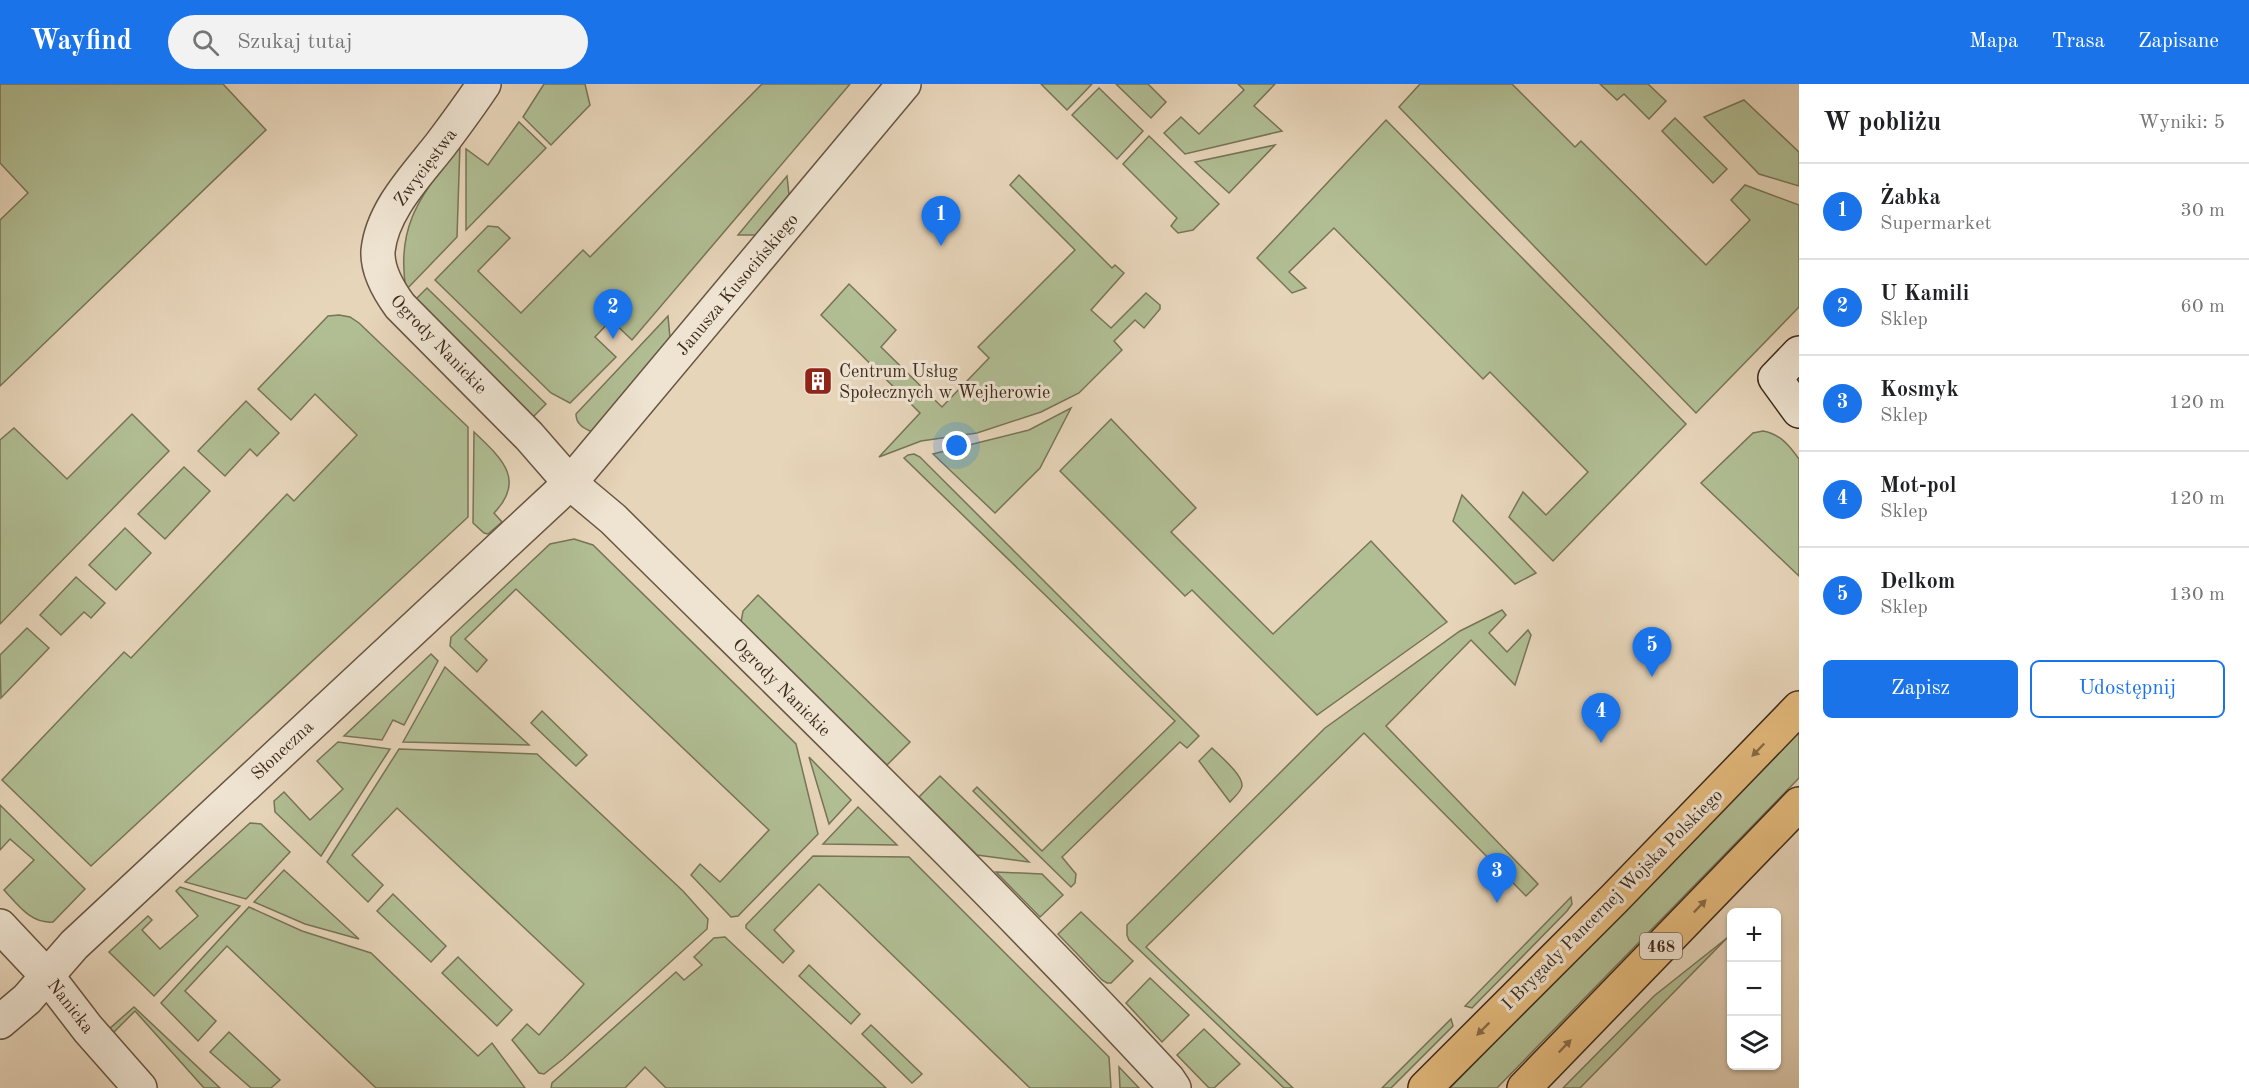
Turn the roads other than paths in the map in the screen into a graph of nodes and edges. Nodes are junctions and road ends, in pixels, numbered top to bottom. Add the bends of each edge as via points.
1 (484, 84) edge
2 (904, 84) edge
3 (388, 290) joint
4 (1799, 353) edge
5 (1799, 411) edge
6 (570, 483) junction
7 (1799, 708) edge
8 (1799, 804) edge
9 (0, 926) edge
10 (48, 976) junction
11 (0, 1022) edge
12 (140, 1088) edge
13 (1174, 1088) edge
14 (1425, 1088) edge
15 (1524, 1088) edge

1 - 3 street, Zwycięstwa via 396,202 387,220 378,253
2 - 6 street, Janusza Kusocińskiego
3 - 6 street, Ogrody Nanickie
4 - 5 street via 1775,378
6 - 10 street, Słoneczna via 74,945
6 - 13 street, Ogrody Nanickie via 613,519 964,865
7 -> 14 main road, I Brygady Pancernej Wojska Polskiego
15 -> 8 main road, 468
9 - 10 street, Nanicka
10 - 11 street, Słoneczna
10 - 12 street, Nanicka

